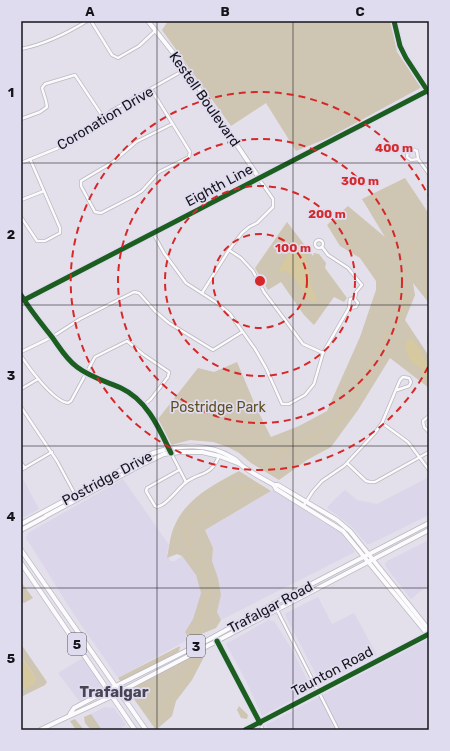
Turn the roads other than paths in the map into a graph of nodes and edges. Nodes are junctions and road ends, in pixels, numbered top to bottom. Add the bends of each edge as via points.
1 (87, 21) edge
2 (91, 21) edge
3 (148, 21) edge
4 (394, 21) edge
5 (156, 31) junction
6 (21, 49) edge
7 (186, 69) junction
8 (151, 90) junction
9 (428, 92) edge
10 (105, 117) junction
11 (21, 119) edge
12 (172, 124) junction
13 (30, 159) junction
14 (418, 159) junction
15 (21, 163) edge
16 (429, 174) edge
17 (259, 178) junction
18 (44, 190) junction
19 (21, 200) edge
20 (21, 216) edge
21 (153, 233) junction
22 (322, 248) dead end
23 (229, 250) junction
24 (202, 293) junction
25 (21, 295) edge
26 (356, 299) junction
27 (23, 301) edge
28 (349, 308) junction
29 (242, 332) junction
30 (429, 334) edge
31 (52, 337) junction
32 (429, 343) edge
33 (21, 352) edge
34 (323, 353) junction
35 (21, 356) edge
36 (87, 373) junction
37 (38, 379) junction
38 (21, 389) edge
39 (397, 390) junction
40 (144, 405) junction
41 (21, 407) edge
42 (429, 416) edge
43 (382, 423) junction
44 (429, 432) edge
45 (170, 450) junction
46 (52, 452) junction
47 (429, 452) edge
48 (219, 456) junction
49 (419, 457) junction
50 (21, 463) edge
51 (347, 463) junction
52 (240, 464) junction
53 (25, 468) junction
54 (21, 470) edge
55 (179, 470) junction
56 (429, 470) edge
57 (186, 482) junction
58 (75, 495) junction
59 (78, 500) junction
60 (305, 504) junction
61 (429, 523) edge
62 (21, 524) edge
63 (21, 530) edge
64 (429, 530) edge
65 (21, 550) edge
66 (371, 557) junction
67 (365, 560) junction
68 (21, 563) edge
69 (273, 604) junction
70 (277, 611) junction
71 (429, 634) edge
72 (217, 641) junction
73 (117, 687) junction
74 (108, 690) junction
75 (120, 692) junction
76 (318, 692) junction
77 (112, 696) junction
78 (70, 714) junction
79 (260, 723) junction
80 (40, 730) edge
81 (135, 730) edge
82 (146, 730) edge
83 (245, 730) edge
84 (263, 730) edge
85 (338, 730) edge

1 - 6 street via 57,38 38,46
2 - 5 street via 112,55 118,58 139,46
3 - 5 street, Kestell Boulevard
4 - 9 street via 400,46
5 - 7 street, Kestell Boulevard
7 - 8 street, Coronation Drive
7 - 17 street, Kestell Boulevard
8 - 10 street, Coronation Drive
8 - 12 street
9 - 17 street, Eighth Line
10 - 11 street via 75,75 45,84 42,88 47,108
10 - 13 street, Coronation Drive via 86,133
12 - 12 street via 136,142 113,162 81,181 81,186 95,212 101,213 134,196 159,172 189,157 190,152
13 - 15 street, Coronation Drive
13 - 18 street
14 - 14 street via 416,150 408,151 410,159
14 - 16 street
17 - 21 street, Eighth Line
17 - 23 street via 273,199 272,207 257,223 242,233
18 - 19 street
18 - 20 street via 60,228 60,234 45,241 37,241
21 - 24 street via 186,283
21 - 27 street, Eighth Line
22 - 26 street via 348,268 362,285 356,292
23 - 24 street
23 - 34 street via 241,258 253,272 303,344
24 - 29 street via 230,314
25 - 27 street
26 - 28 street via 350,299
26 - 28 street via 358,305
27 - 31 street
28 - 34 street
29 - 31 street via 213,350 169,323 139,293 134,292 80,319
29 - 34 street via 266,368 280,402 285,405 305,395 314,384
30 - 32 street
31 - 33 street
31 - 36 street via 69,361
35 - 37 street
36 - 37 street via 68,403 48,390
36 - 40 street via 127,391
36 - 40 street via 96,357 125,341 129,342 169,372 168,377
37 - 38 street
39 - 39 street via 409,386 409,378 401,378
39 - 43 street
40 - 45 street
41 - 46 street
42 - 44 street via 423,421
43 - 49 street via 408,442
43 - 51 street
45 - 48 street, Postridge Drive
45 - 52 street, Postridge Drive via 204,447 234,458
45 - 55 street
45 - 58 street, Postridge Drive via 142,458
45 - 59 street, Postridge Drive
46 - 53 street
46 - 58 street
47 - 49 street
48 - 52 street, Postridge Drive
48 - 57 street via 213,468 207,473
49 - 51 street via 375,482 366,481
49 - 56 street
50 - 53 street
51 - 60 street via 322,482
52 - 60 street, Postridge Drive via 274,485 276,489
53 - 54 street
55 - 57 street
55 - 57 street via 150,486 146,494 155,506 162,506
58 - 59 street
58 - 62 street, Postridge Drive
59 - 63 street, Postridge Drive
60 - 66 street, Postridge Drive via 345,526 356,536
60 - 67 street, Postridge Drive via 343,531
61 - 66 street, Trafalgar Road / 3
64 - 66 street, Trafalgar Road / 3
65 - 73 street, 5
66 - 67 street, Trafalgar Road / 3
66 - 71 street, Postridge Drive
67 - 69 street, Trafalgar Road / 3
67 - 70 street, Trafalgar Road / 3
67 - 71 street, Postridge Drive
68 - 74 street, 5
69 - 70 street
69 - 73 street, Trafalgar Road / 3
70 - 72 street, Trafalgar Road / 3
70 - 76 street
71 - 76 street, Taunton Road
72 - 75 street, Trafalgar Road / 3
72 - 79 street
73 - 74 street, Trafalgar Road / 3
73 - 75 street, 5
74 - 77 street, 5
74 - 78 street, Trafalgar Road / 3 via 74,708
75 - 77 street, Trafalgar Road / 3
75 - 82 street, 5
76 - 79 street, Taunton Road
76 - 85 street
77 - 78 street, Trafalgar Road / 3
77 - 81 street, 5
78 - 80 street, Trafalgar Road / 3
79 - 83 street, Taunton Road
79 - 84 street

